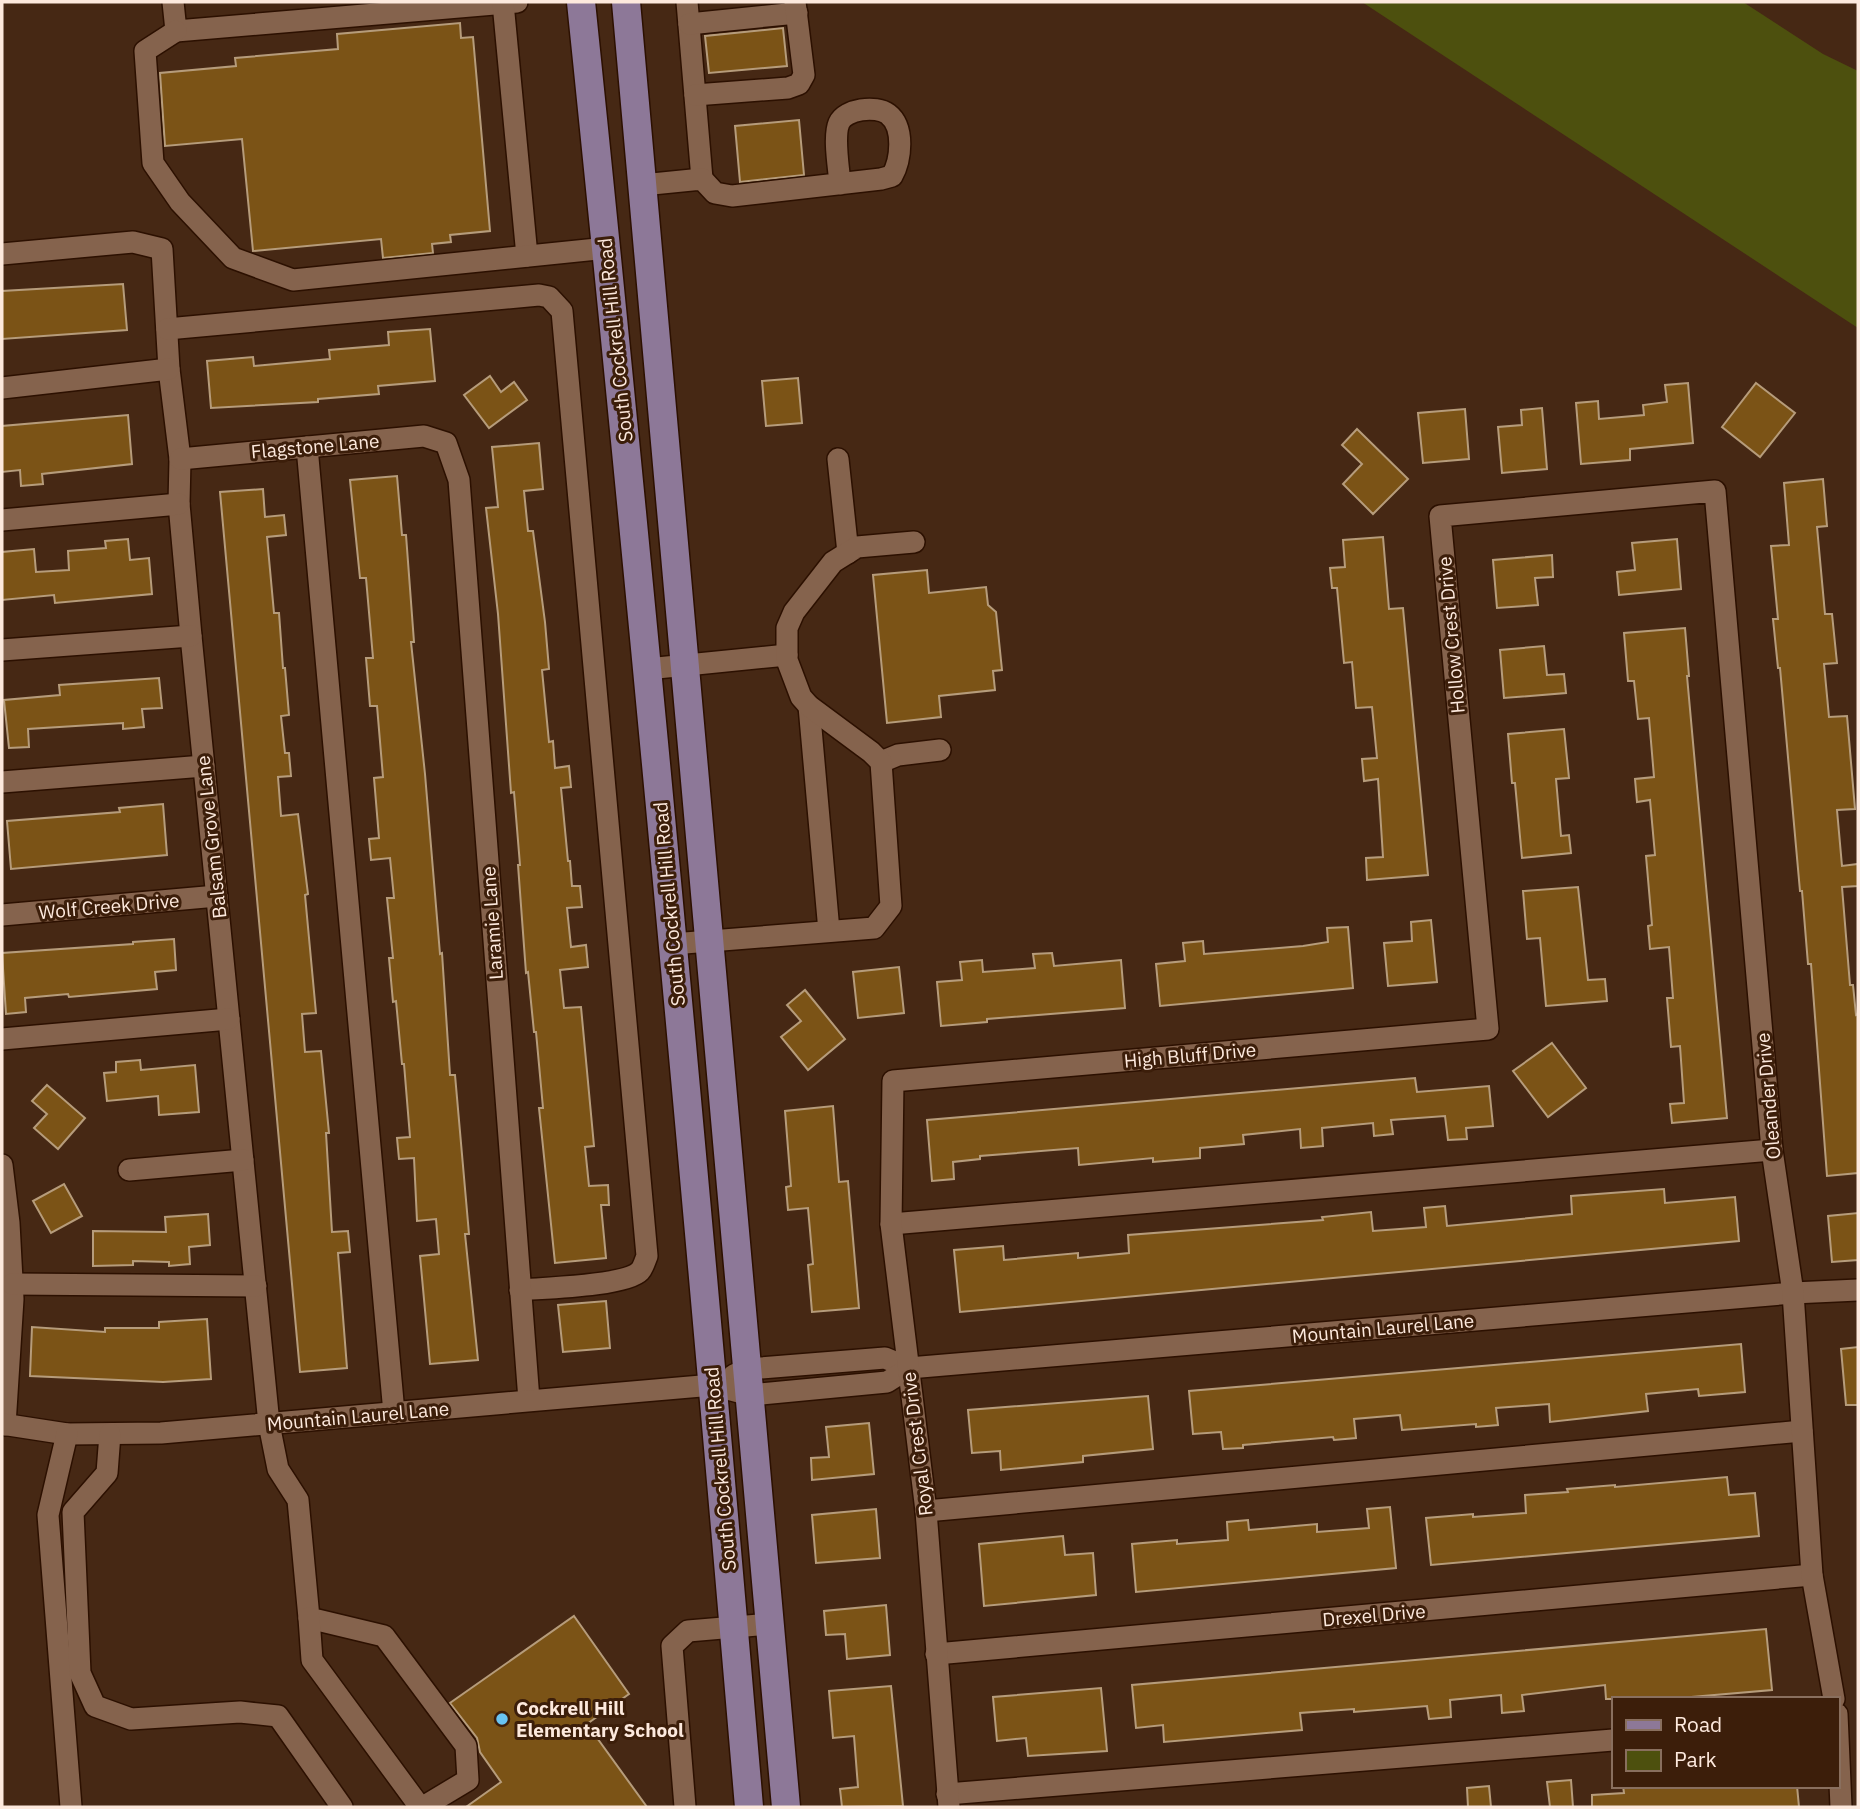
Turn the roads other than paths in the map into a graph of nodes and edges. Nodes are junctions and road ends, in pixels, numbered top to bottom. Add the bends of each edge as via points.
1 (173, 2) edge
2 (510, 2) edge
3 (581, 2) edge
4 (626, 2) edge
5 (687, 2) edge
6 (403, 7) edge
7 (796, 7) edge
8 (689, 24) junction
9 (176, 31) junction
10 (695, 95) junction
11 (702, 179) junction
12 (840, 184) dead end
13 (642, 185) junction
14 (607, 248) junction
15 (2, 254) edge
16 (527, 256) junction
17 (167, 329) junction
18 (169, 369) junction
19 (2, 388) edge
20 (307, 447) junction
21 (447, 447) joint
22 (180, 459) junction
23 (838, 459) dead end
24 (1715, 491) joint
25 (179, 504) junction
26 (2, 520) edge
27 (914, 542) dead end
28 (848, 553) junction
29 (191, 636) junction
30 (2, 650) edge
31 (787, 655) junction
32 (685, 666) junction
33 (646, 669) junction
34 (809, 706) junction
35 (940, 750) dead end
36 (881, 762) junction
37 (204, 766) junction
38 (2, 782) edge
39 (217, 896) junction
40 (2, 915) edge
41 (830, 931) junction
42 (710, 941) junction
43 (672, 944) junction
44 (229, 1019) junction
45 (1488, 1029) joint
46 (2, 1039) edge
47 (893, 1081) joint
48 (1772, 1150) junction
49 (243, 1160) junction
50 (2, 1165) edge
51 (129, 1170) dead end
52 (891, 1224) junction
53 (12, 1284) junction
54 (256, 1286) junction
55 (520, 1290) junction
56 (1858, 1290) edge
57 (1793, 1293) junction
58 (909, 1368) junction
59 (749, 1382) junction
60 (713, 1385) junction
61 (529, 1400) junction
62 (394, 1413) junction
63 (269, 1424) junction
64 (3, 1425) edge
65 (1802, 1431) junction
66 (67, 1434) junction
67 (110, 1434) junction
68 (926, 1511) junction
69 (1812, 1575) junction
70 (309, 1618) junction
71 (770, 1624) junction
72 (734, 1628) junction
73 (936, 1654) junction
74 (1835, 1697) edge
75 (1612, 1740) edge
76 (1839, 1748) edge
77 (948, 1801) edge
78 (71, 1807) edge
79 (342, 1807) edge
80 (421, 1807) edge
81 (685, 1807) edge
82 (749, 1807) edge
83 (786, 1807) edge
84 (1841, 1807) edge

1 - 9 street
2 - 6 street
2 - 16 street
3 - 14 main road, South Cockrell Hill Road
4 - 13 main road, South Cockrell Hill Road
5 - 8 street
6 - 9 street
7 - 8 street
7 - 10 street via 804,75 799,84
8 - 10 street
9 - 16 street via 145,51 153,163 180,202 233,258 293,280
10 - 11 street
11 - 12 street via 715,193 732,195
11 - 13 street
13 - 32 main road, South Cockrell Hill Road
14 - 16 street
14 - 33 main road, South Cockrell Hill Road
15 - 17 street, Balsam Grove Lane via 133,242 162,249
17 - 18 street, Balsam Grove Lane
17 - 55 street via 539,295 556,302 562,311 647,1256 640,1271 629,1278
18 - 19 street
18 - 22 street, Balsam Grove Lane
20 - 21 street, Flagstone Lane via 424,436
20 - 22 street, Flagstone Lane
20 - 62 street
21 - 55 street, Laramie Lane via 459,480
22 - 25 street, Balsam Grove Lane
23 - 28 street
24 - 45 street, Hollow Crest Drive via 1440,516
24 - 48 street, Oleander Drive
25 - 26 street
25 - 29 street, Balsam Grove Lane
27 - 28 street
28 - 31 street via 833,562 794,612 787,628
29 - 30 street
29 - 37 street, Balsam Grove Lane
31 - 32 street
31 - 34 street via 801,697
32 - 33 street
32 - 42 main road, South Cockrell Hill Road
33 - 43 main road, South Cockrell Hill Road
34 - 36 street
34 - 41 street
35 - 36 street
36 - 41 street via 891,906 874,928
37 - 38 street
37 - 39 street, Balsam Grove Lane
39 - 40 street, Wolf Creek Drive
39 - 44 street, Balsam Grove Lane
41 - 42 street
42 - 43 street
42 - 59 main road, South Cockrell Hill Road
43 - 60 main road, South Cockrell Hill Road
44 - 46 street
44 - 49 street, Balsam Grove Lane
45 - 47 street, High Bluff Drive
47 - 52 street, Royal Crest Drive
48 - 52 street
48 - 57 street, Oleander Drive
49 - 51 street
49 - 54 street, Balsam Grove Lane
50 - 53 street
52 - 58 street, Royal Crest Drive
53 - 54 street
53 - 64 street
54 - 63 street, Balsam Grove Lane
55 - 61 street, Laramie Lane
56 - 57 street, Mountain Laurel Lane
57 - 58 street, Mountain Laurel Lane
57 - 65 street, Oleander Drive
58 - 59 street, Mountain Laurel Lane via 885,1358
58 - 68 street, Royal Crest Drive
59 - 60 street, Mountain Laurel Lane
59 - 71 main road, South Cockrell Hill Road
60 - 61 street, Mountain Laurel Lane
60 - 72 main road, South Cockrell Hill Road
61 - 62 street, Mountain Laurel Lane
62 - 63 street, Mountain Laurel Lane
63 - 67 street, Mountain Laurel Lane
63 - 70 street, Balsam Grove Lane via 278,1469 298,1500
64 - 66 street, Mountain Laurel Lane
65 - 68 street
65 - 69 street, Oleander Drive
66 - 67 street, Mountain Laurel Lane
66 - 78 street via 48,1515
67 - 79 street via 107,1473 73,1512 79,1673 96,1706 131,1719 240,1712 278,1716
68 - 73 street, Royal Crest Drive
69 - 73 street, Drexel Drive
69 - 74 street, Oleander Drive
70 - 80 street, Balsam Grove Lane via 312,1660
70 - 80 street via 384,1636 466,1746 468,1780
71 - 72 street
71 - 83 main road, South Cockrell Hill Road
72 - 81 street via 688,1631 672,1646
72 - 82 main road, South Cockrell Hill Road
73 - 77 street, Royal Crest Drive
75 - 77 street
76 - 84 street

